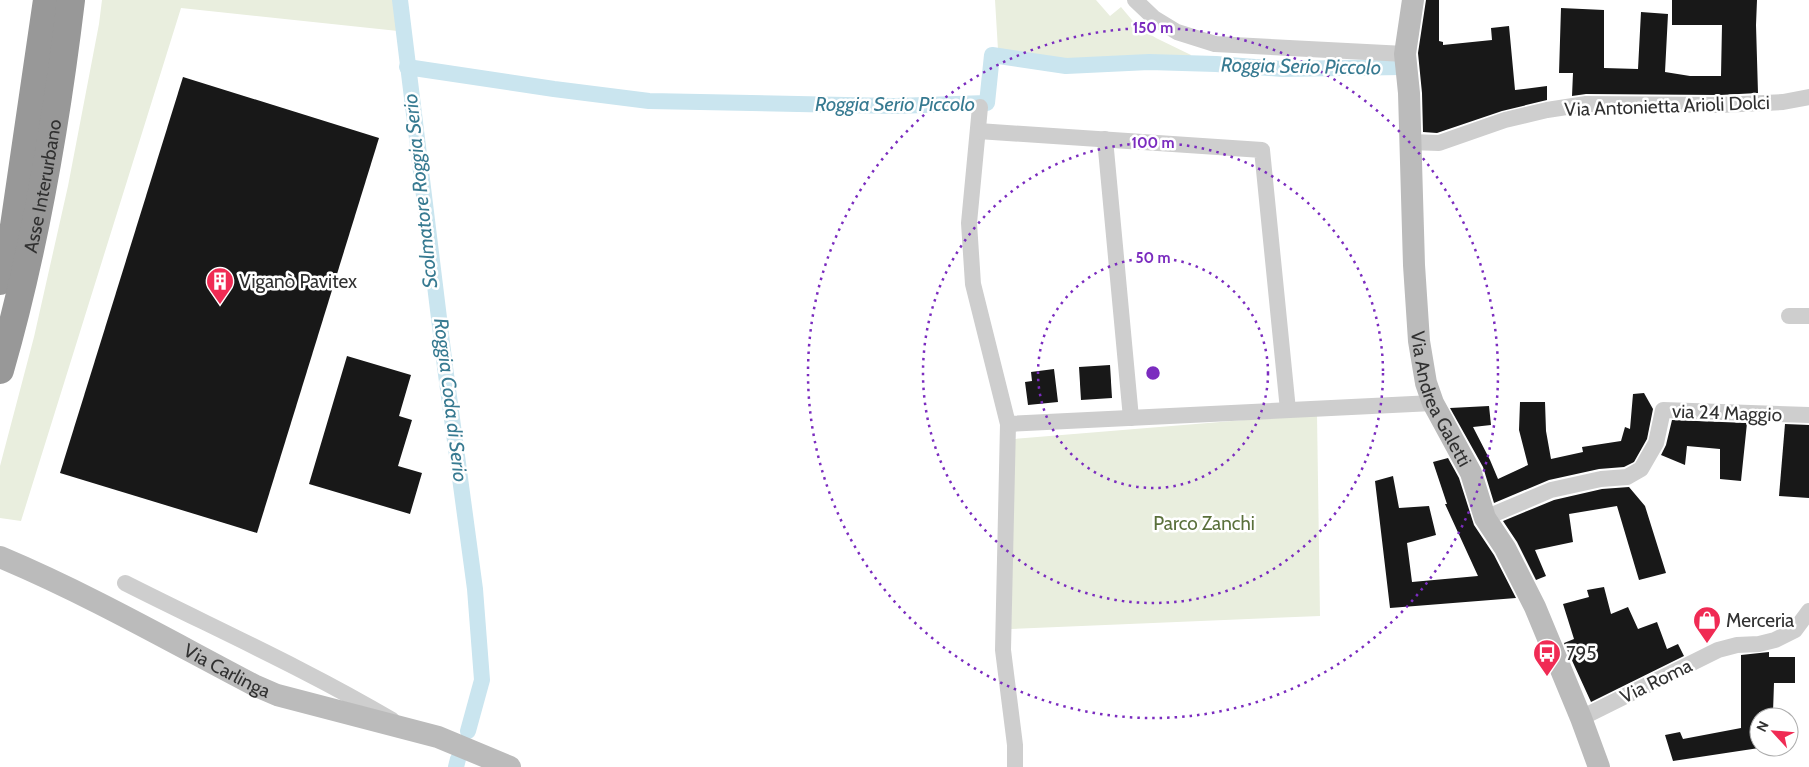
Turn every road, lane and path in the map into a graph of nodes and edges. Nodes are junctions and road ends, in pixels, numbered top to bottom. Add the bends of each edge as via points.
1 (47, 0) edge
2 (71, 0) edge
3 (1134, 0) edge
4 (1412, 0) edge
5 (1405, 54) junction
6 (1809, 97) edge
7 (980, 107) dead end
8 (978, 131) junction
9 (1105, 139) junction
10 (1410, 142) junction
11 (0, 281) edge
12 (1789, 316) dead end
13 (1809, 316) edge
14 (0, 370) edge
15 (1433, 403) junction
16 (1288, 410) junction
17 (1809, 415) edge
18 (1132, 418) junction
19 (1008, 424) junction
20 (1485, 518) junction
21 (0, 557) edge
22 (125, 583) dead end
23 (1809, 611) edge
24 (1582, 718) junction
25 (405, 727) junction
26 (510, 767) edge
27 (1015, 767) edge
28 (1598, 767) edge

1 - 11 highway, Asse Interurbano via 14,226
2 - 14 highway, Asse Interurbano via 38,219
3 - 5 street via 1177,32 1215,44
4 - 5 street, Via Andrea Galetti
5 - 10 street, Via Andrea Galetti
6 - 10 street, Via Antonietta Arioli Dolci via 1783,102 1720,105 1586,104 1505,120 1440,143
7 - 8 street
8 - 9 street
8 - 19 street via 969,223 973,284
9 - 16 street via 1262,150
9 - 18 street
10 - 15 street, Via Andrea Galetti via 1419,341
12 - 13 street
15 - 16 street
15 - 20 street, Via Andrea Galetti via 1471,474
16 - 18 street
17 - 20 street, via 24 Maggio via 1662,410 1656,443 1641,469 1627,477 1600,479 1550,490
18 - 19 street
19 - 27 street via 1003,650
20 - 24 street, Via Andrea Galetti via 1505,548 1535,606
21 - 25 street, Via Carlinga via 45,576 277,695
22 - 25 street via 356,698
23 - 24 street, Via Roma via 1795,630 1775,640 1718,650
24 - 28 street, Via Andrea Galetti
25 - 26 street, Via Carlinga via 468,748

